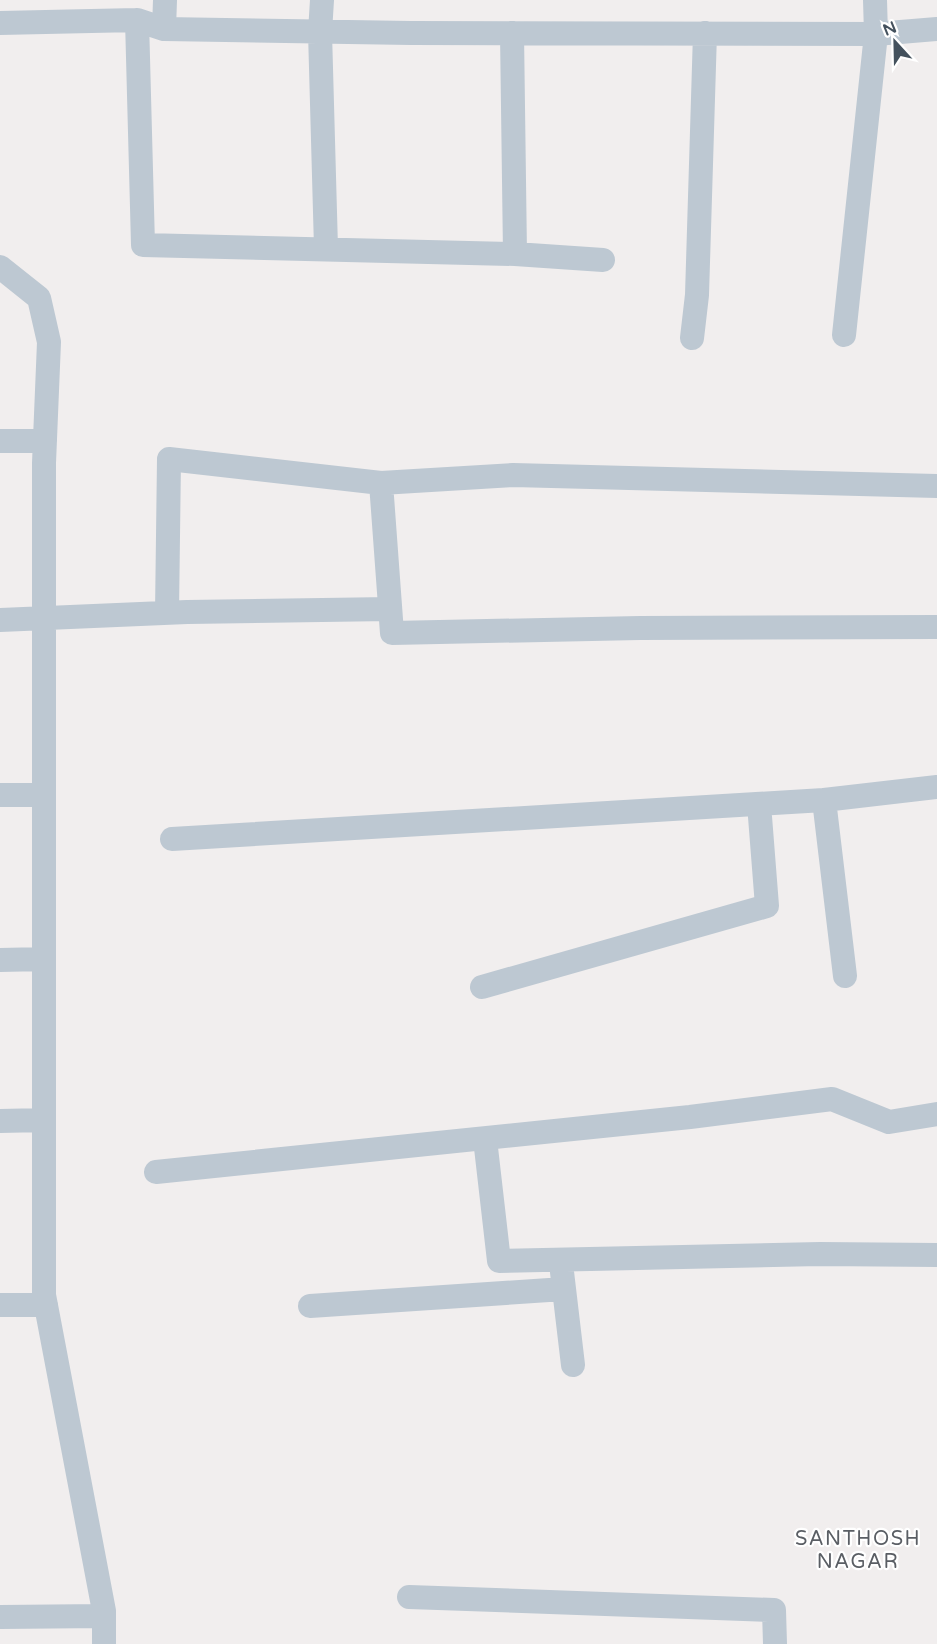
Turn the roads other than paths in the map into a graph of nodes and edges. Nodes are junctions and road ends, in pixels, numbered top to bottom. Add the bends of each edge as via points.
1 (165, 0) edge
2 (322, 0) edge
3 (876, 0) edge
4 (137, 20) junction
5 (0, 22) edge
6 (164, 29) junction
7 (937, 29) edge
8 (320, 32) junction
9 (512, 33) junction
10 (705, 33) junction
11 (876, 34) junction
12 (326, 248) junction
13 (515, 254) junction
14 (603, 260) dead end
15 (0, 267) edge
16 (844, 335) dead end
17 (692, 338) dead end
18 (0, 441) edge
19 (45, 441) junction
20 (381, 483) junction
21 (937, 486) edge
22 (390, 609) junction
23 (167, 613) junction
24 (0, 620) edge
25 (44, 620) junction
26 (937, 627) edge
27 (937, 787) edge
28 (0, 795) edge
29 (44, 795) junction
30 (824, 800) junction
31 (759, 804) junction
32 (172, 838) dead end
33 (44, 959) junction
34 (0, 960) edge
35 (845, 975) dead end
36 (482, 987) dead end
37 (937, 1114) edge
38 (44, 1120) junction
39 (0, 1121) edge
40 (485, 1139) junction
41 (156, 1172) dead end
42 (937, 1256) edge
43 (561, 1260) junction
44 (564, 1289) junction
45 (0, 1305) edge
46 (46, 1305) junction
47 (310, 1306) dead end
48 (573, 1365) dead end
49 (409, 1597) dead end
50 (104, 1616) junction
51 (0, 1617) edge
52 (104, 1644) edge
53 (775, 1644) edge

1 - 6 street
2 - 8 street
3 - 11 street
4 - 5 street
4 - 6 street
4 - 12 street via 143,244
6 - 8 street
7 - 11 street
8 - 9 street
8 - 12 street
9 - 10 street
9 - 13 street
10 - 11 street
10 - 17 street via 697,295
11 - 16 street
12 - 13 street
13 - 14 street
15 - 19 street via 39,298 49,342
18 - 19 street
19 - 25 street
20 - 21 street via 513,475
20 - 22 street
20 - 23 street via 169,459
22 - 23 street
22 - 26 street via 392,633
23 - 25 street
24 - 25 street
25 - 29 street
27 - 30 street
28 - 29 street
29 - 33 street
30 - 31 street
30 - 35 street
31 - 32 street
31 - 36 street via 767,906
33 - 34 street
33 - 38 street
37 - 40 street via 889,1122 832,1099
38 - 39 street
38 - 46 street
40 - 41 street
40 - 43 street via 499,1261
42 - 43 street via 820,1254
43 - 44 street
44 - 47 street
44 - 48 street
45 - 46 street
46 - 50 street
49 - 53 street via 774,1610
50 - 51 street
50 - 52 street

